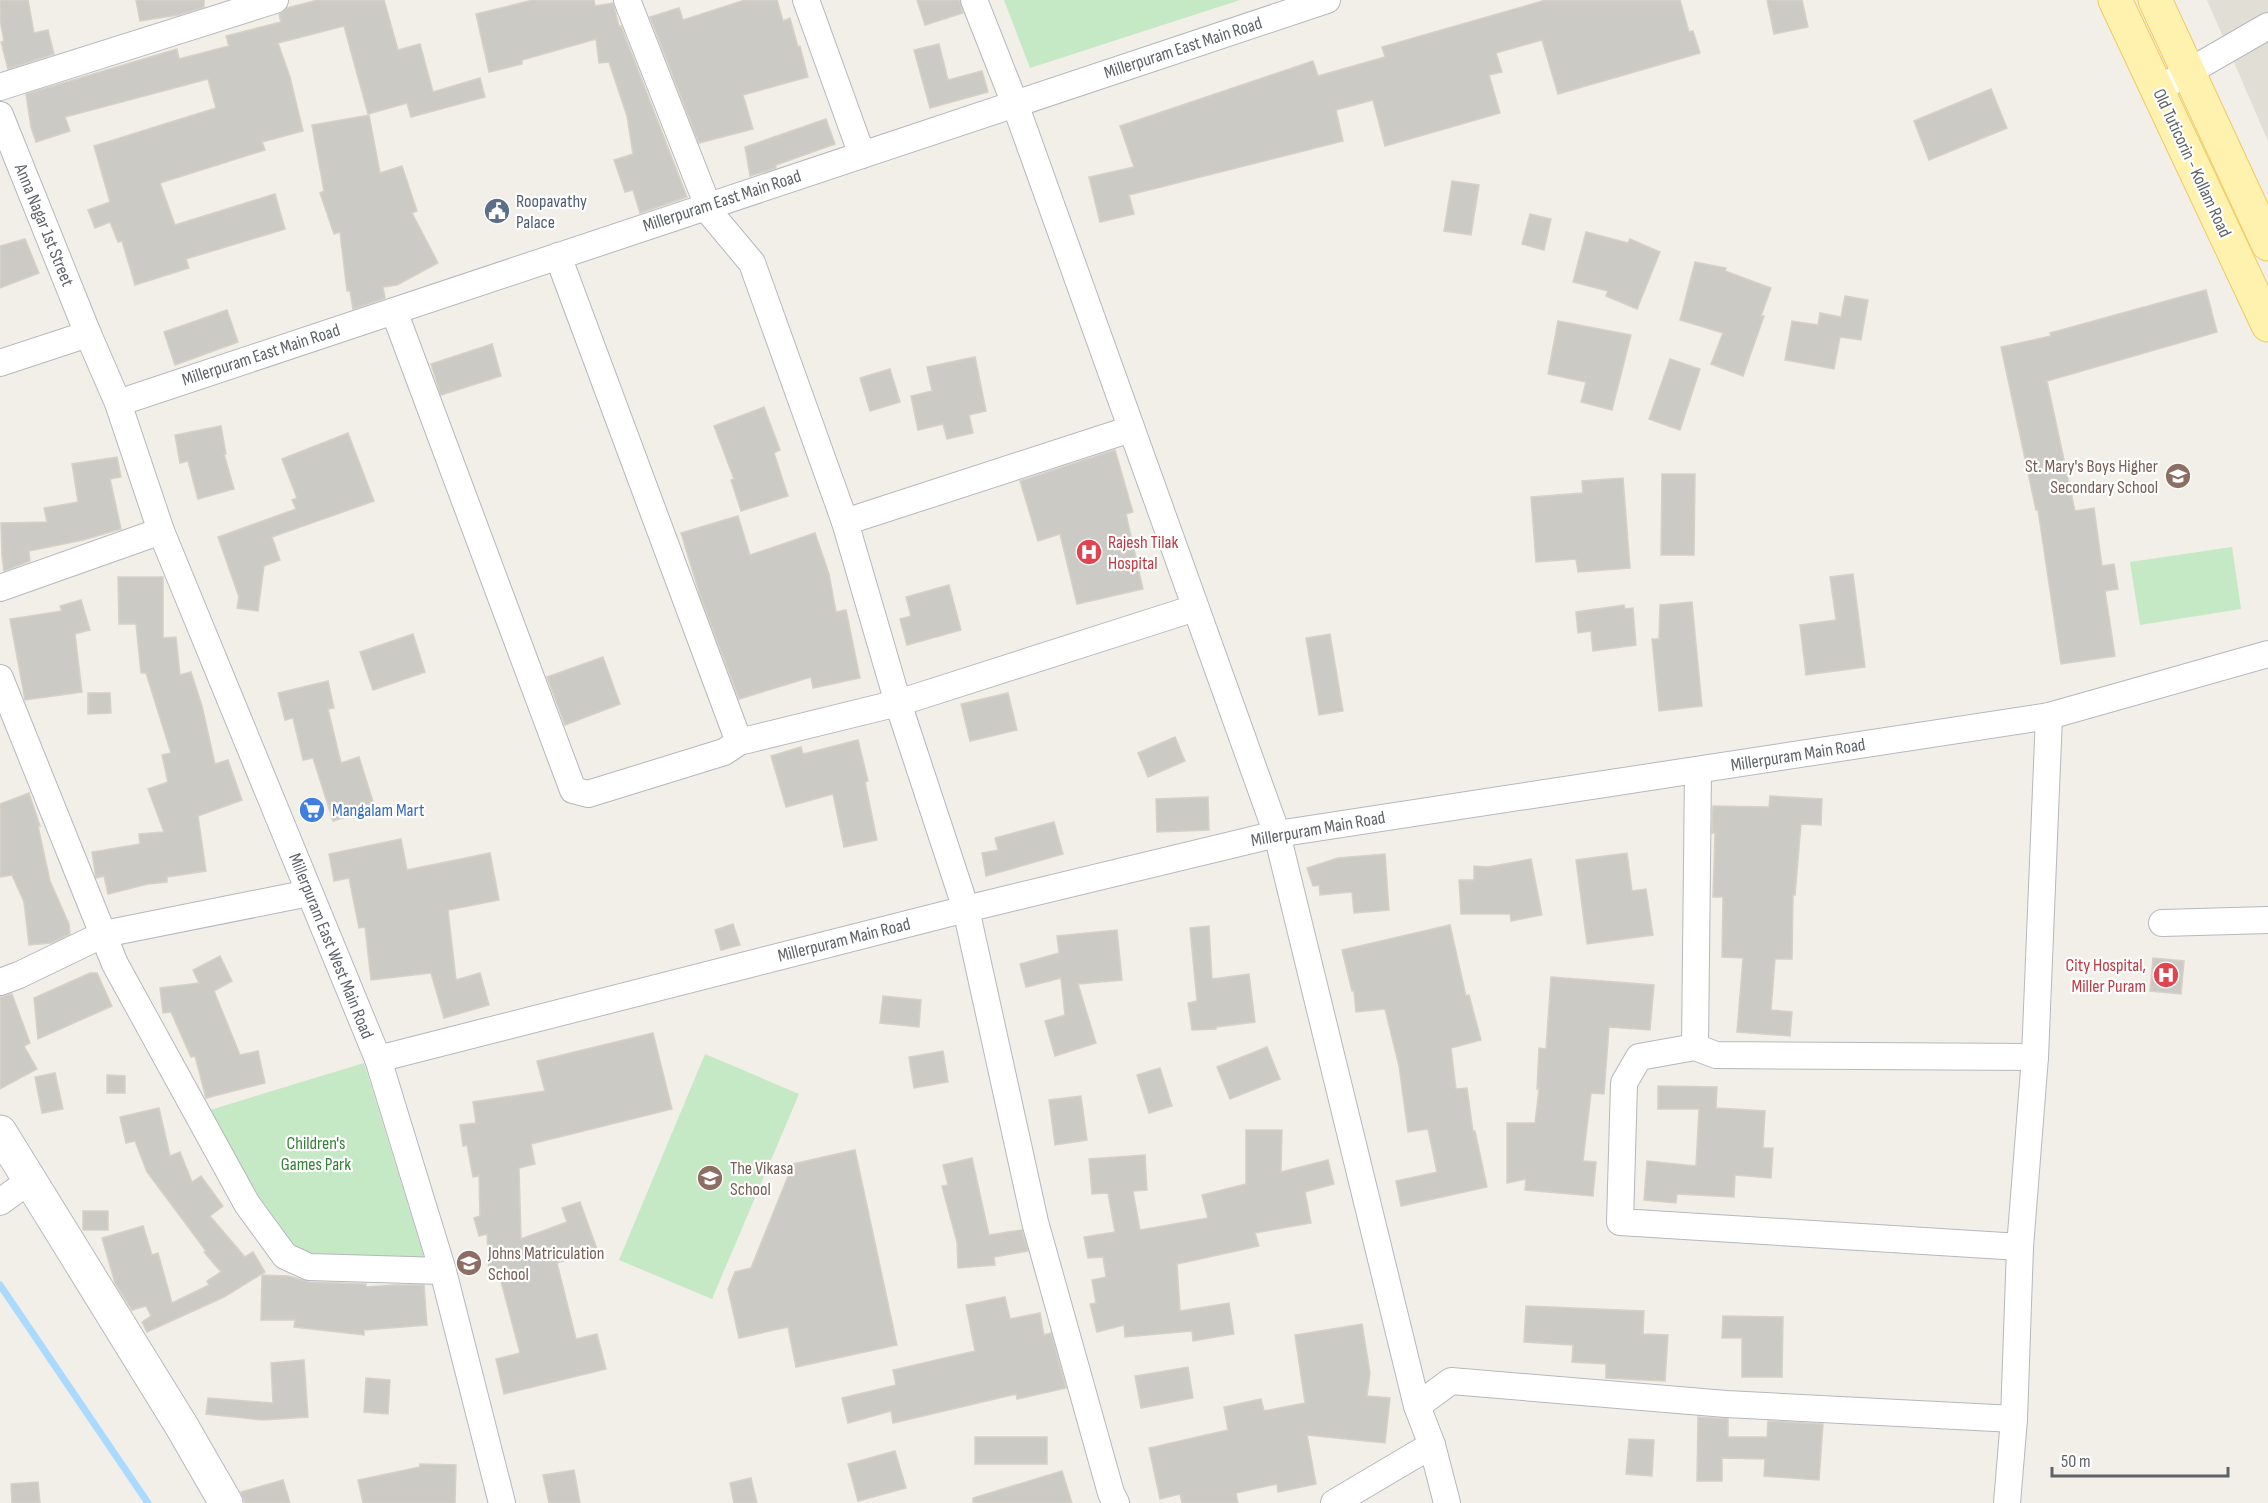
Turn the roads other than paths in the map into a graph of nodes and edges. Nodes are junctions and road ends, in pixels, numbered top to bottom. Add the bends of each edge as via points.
1 (274, 0) edge
2 (627, 0) edge
3 (806, 0) edge
4 (974, 0) edge
5 (1327, 0) edge
6 (2115, 0) edge
7 (2155, 0) edge
8 (2268, 26) edge
9 (2188, 72) junction
10 (0, 87) edge
11 (2157, 90) junction
12 (1015, 104) junction
13 (0, 116) edge
14 (862, 155) junction
15 (708, 206) junction
16 (2268, 244) edge
17 (558, 256) junction
18 (394, 311) junction
19 (2268, 325) edge
20 (88, 334) junction
21 (0, 363) edge
22 (118, 403) junction
23 (1131, 429) junction
24 (845, 522) junction
25 (161, 531) junction
26 (0, 588) edge
27 (1196, 608) junction
28 (2268, 654) edge
29 (0, 678) edge
30 (898, 703) junction
31 (2049, 716) junction
32 (739, 742) junction
33 (1698, 771) junction
34 (1276, 834) junction
35 (309, 893) junction
36 (966, 909) junction
37 (2268, 920) edge
38 (2162, 923) dead end
39 (104, 934) junction
40 (0, 982) edge
41 (1695, 1047) junction
42 (2035, 1057) junction
43 (378, 1059) junction
44 (0, 1132) edge
45 (29, 1181) junction
46 (0, 1202) edge
47 (2020, 1247) junction
48 (443, 1271) junction
49 (1417, 1406) junction
50 (2014, 1419) junction
51 (1432, 1445) junction
52 (226, 1503) edge
53 (502, 1503) edge
54 (1116, 1503) edge
55 (1334, 1503) edge
56 (1447, 1503) edge
57 (2007, 1503) edge

1 - 10 street
2 - 15 street
3 - 14 street
4 - 12 street
5 - 12 street, Millerpuram East Main Road
6 - 11 main road, Old Tuticorin - Kollam Road
7 - 9 main road
8 - 9 street
9 - 11 street
9 - 16 main road
11 - 19 main road, Old Tuticorin - Kollam Road
12 - 14 street, Millerpuram East Main Road
12 - 23 street
13 - 20 street, Anna Nagar 1st Street
14 - 15 street, Millerpuram East Main Road
15 - 17 street, Millerpuram East Main Road
15 - 24 street via 752,263
17 - 18 street, Millerpuram East Main Road
17 - 32 street
18 - 22 street, Millerpuram East Main Road
18 - 32 street via 573,790 588,794 724,752
20 - 21 street
20 - 22 street, Anna Nagar 1st Street
22 - 25 street, Millerpuram East West Main Road
23 - 24 street
23 - 27 street
24 - 30 street
25 - 26 street
25 - 35 street, Millerpuram East West Main Road
27 - 30 street
27 - 34 street
28 - 31 street, Millerpuram Main Road
29 - 39 street
30 - 32 street
30 - 36 street
31 - 33 street, Millerpuram Main Road
31 - 42 street
33 - 34 street, Millerpuram Main Road
33 - 41 street
34 - 36 street, Millerpuram Main Road
34 - 49 street
35 - 39 street
35 - 43 street, Millerpuram East West Main Road
36 - 43 street, Millerpuram Main Road
36 - 54 street via 1035,1222
37 - 38 street
39 - 40 street
39 - 48 street via 115,964 246,1204 285,1256 309,1268
41 - 42 street via 1716,1054
41 - 47 street via 1639,1057 1624,1083 1620,1222
42 - 47 street
43 - 48 street, Millerpuram East West Main Road
44 - 45 street
45 - 46 street
45 - 52 street
47 - 50 street
48 - 53 street, Millerpuram East West Main Road
49 - 50 street via 1451,1381 1726,1404
49 - 51 street
50 - 57 street
51 - 55 street
51 - 56 street

